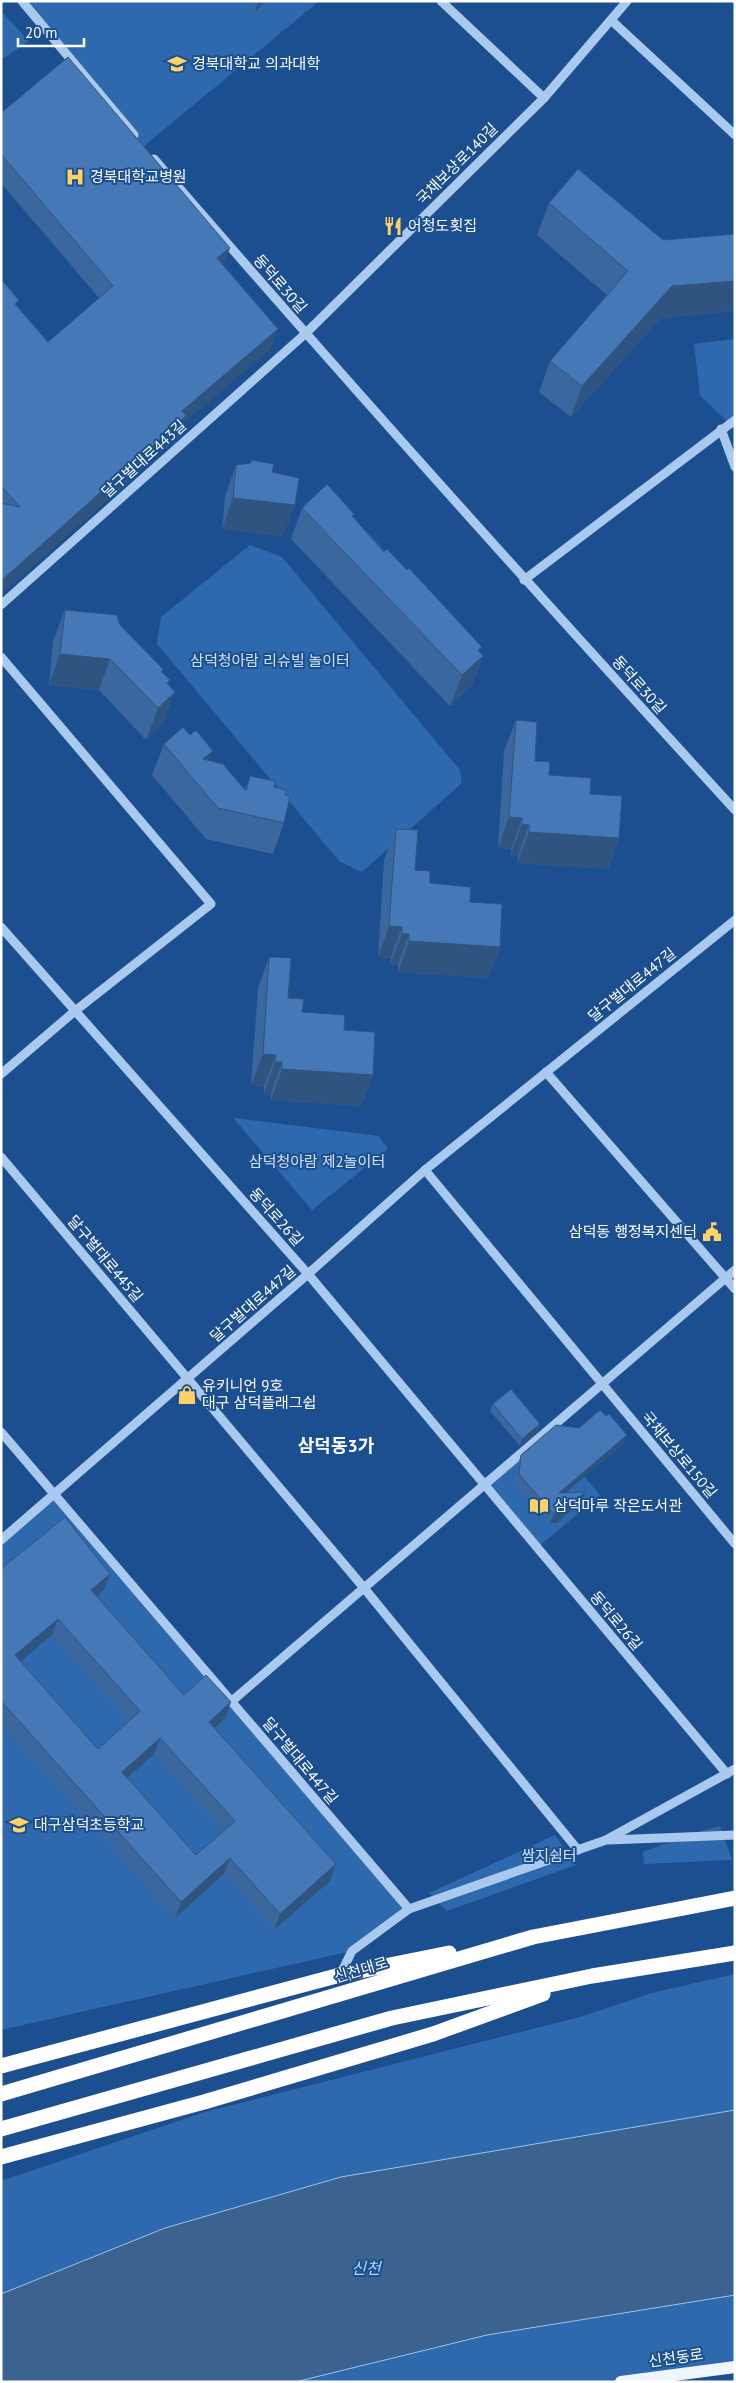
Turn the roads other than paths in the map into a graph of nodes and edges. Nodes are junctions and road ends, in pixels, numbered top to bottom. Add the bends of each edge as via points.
1 (22, 1) edge
2 (441, 1) edge
3 (627, 1) edge
4 (611, 20) junction
5 (544, 98) junction
6 (735, 135) edge
7 (139, 142) edge
8 (150, 154) edge
9 (305, 334) junction
10 (735, 420) edge
11 (721, 428) junction
12 (735, 467) edge
13 (524, 580) junction
14 (1, 605) edge
15 (1, 657) edge
16 (735, 810) edge
17 (735, 920) edge
18 (1, 927) edge
19 (75, 1012) junction
20 (546, 1072) junction
21 (1, 1074) edge
22 (1, 1157) edge
23 (425, 1170) junction
24 (735, 1270) edge
25 (308, 1274) junction
26 (725, 1278) junction
27 (735, 1289) edge
28 (187, 1379) junction
29 (602, 1384) junction
30 (1, 1432) edge
31 (485, 1485) junction
32 (55, 1494) junction
33 (1, 1540) edge
34 (735, 1544) edge
35 (364, 1588) junction
36 (232, 1701) junction
37 (731, 1771) edge
38 (735, 1835) edge
39 (606, 1840) junction
40 (578, 1850) junction
41 (735, 1898) edge
42 (409, 1909) junction
43 (533, 1937) junction
44 (735, 1953) edge
45 (340, 1975) junction
46 (592, 1976) junction
47 (1, 2066) edge
48 (1, 2094) edge
49 (1, 2129) edge
50 (1, 2157) edge
51 (735, 2367) edge
52 (621, 2382) edge

1 - 7 street
2 - 5 street
3 - 4 street, 국채보상로140길
4 - 5 street, 국채보상로140길
4 - 6 street
5 - 9 street, 국채보상로140길
8 - 9 street, 동덕로30길
9 - 13 street, 동덕로30길
9 - 14 street, 달구벌대로443길
10 - 11 street
11 - 12 street
11 - 13 street
13 - 16 street, 동덕로30길
15 - 19 street via 211,904
17 - 20 street, 달구벌대로447길
18 - 19 street, 동덕로26길
19 - 21 street
19 - 25 street, 동덕로26길
20 - 23 street, 달구벌대로447길
20 - 26 street
22 - 28 street, 달구벌대로445길
23 - 25 street, 달구벌대로447길
23 - 29 street
24 - 26 street
25 - 28 street, 달구벌대로447길
25 - 31 street, 동덕로26길
26 - 27 street
26 - 29 street
28 - 32 street, 달구벌대로447길
28 - 35 street
29 - 31 street
29 - 34 street, 국채보상로150길
30 - 32 street
31 - 35 street
31 - 37 street, 동덕로26길
32 - 33 street, 달구벌대로447길
32 - 36 street, 달구벌대로447길
35 - 36 street
35 - 40 street
36 - 42 street, 달구벌대로447길
37 - 39 street
38 - 39 street
39 - 40 street
40 - 42 street
41 - 43 highway, 신천대로
42 - 45 street via 352,1951
43 - 45 highway
43 - 48 highway, 신천대로
44 - 46 highway
45 - 47 highway
46 - 49 highway via 392,2018
46 - 50 highway via 433,2034
51 - 52 main road, 신천동로

